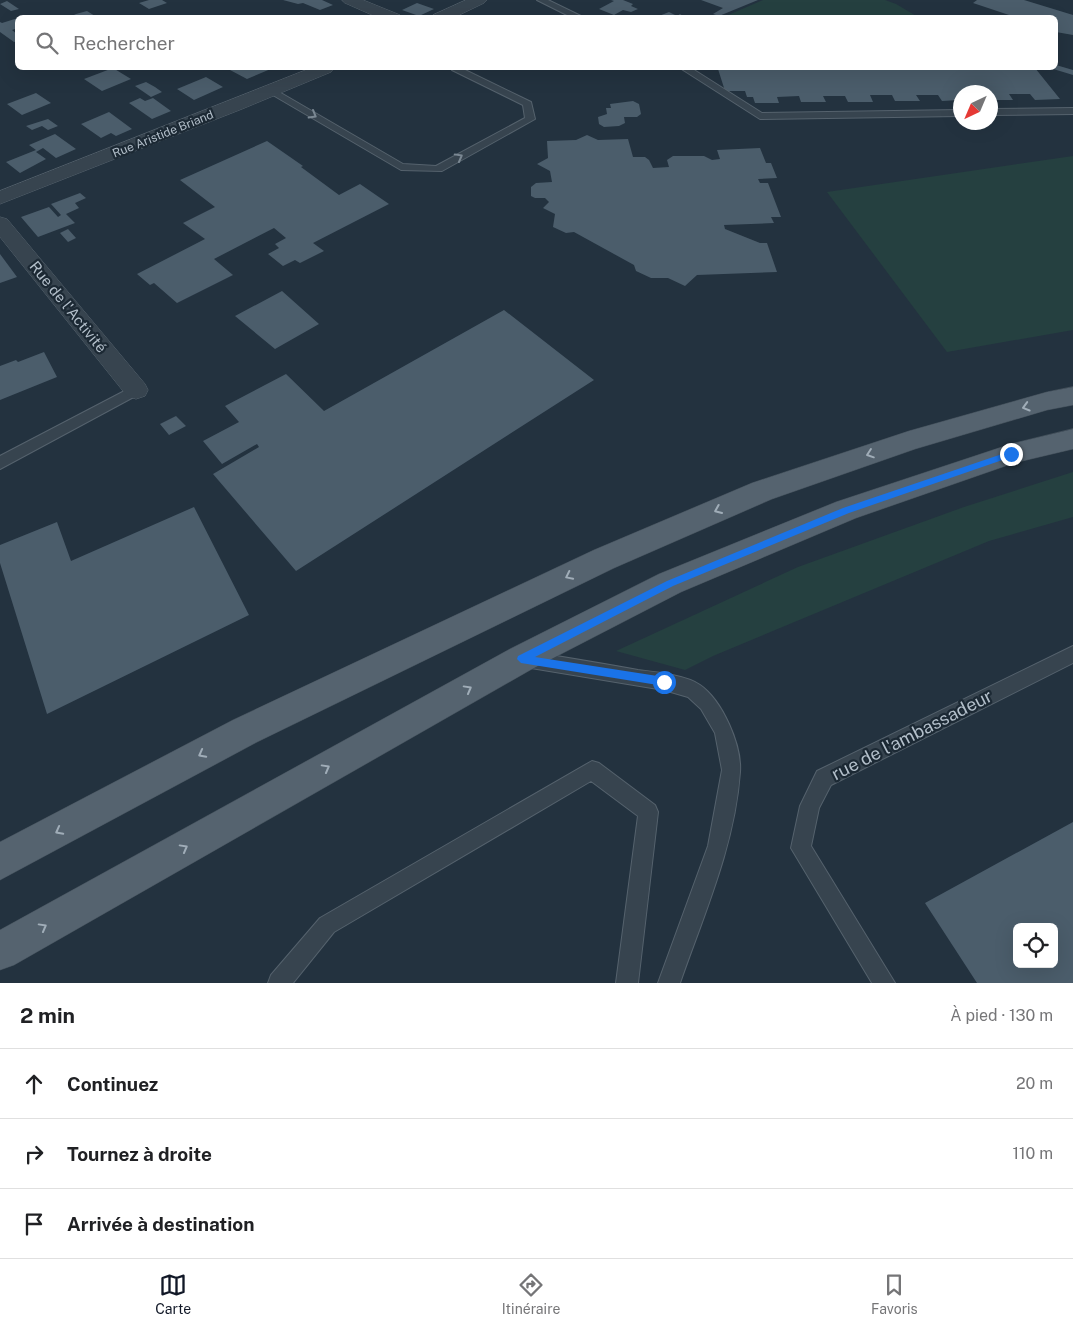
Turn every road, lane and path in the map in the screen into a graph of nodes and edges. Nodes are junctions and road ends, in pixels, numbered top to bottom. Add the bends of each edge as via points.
1 (350, 0) edge
2 (479, 0) edge
3 (541, 0) edge
4 (387, 15) edge
5 (446, 15) edge
6 (574, 15) edge
7 (320, 70) edge
8 (459, 70) edge
9 (688, 70) edge
10 (271, 91) junction
11 (1073, 111) edge
12 (998, 112) edge
13 (953, 113) edge
14 (0, 198) edge
15 (0, 224) edge
16 (136, 390) joint
17 (1073, 396) edge
18 (1073, 439) edge
19 (0, 463) edge
20 (1073, 654) edge
21 (521, 659) junction
22 (0, 862) edge
23 (0, 951) edge
24 (278, 983) edge
25 (627, 983) edge
26 (669, 983) edge
27 (884, 983) edge

1 - 4 street
2 - 5 street
3 - 6 lane
7 - 10 street, Rue Aristide Briand
10 -> 8 lane via 402,166 438,169 530,118 528,104
9 - 13 lane via 760,116
10 - 14 street, Rue Aristide Briand
11 - 12 lane
15 - 16 street, Rue de l'Activité
16 - 19 lane
17 -> 22 main road via 910,441 762,491 604,559 245,732
18 - 21 main road via 1011,454 846,510 670,583
20 - 27 lane, rue de l'ambassadeur via 824,778 810,806 801,848
23 -> 21 main road
21 - 26 lane via 664,682 693,690 707,703 724,731 731,770 718,846
24 - 25 lane via 327,925 592,770 648,812

